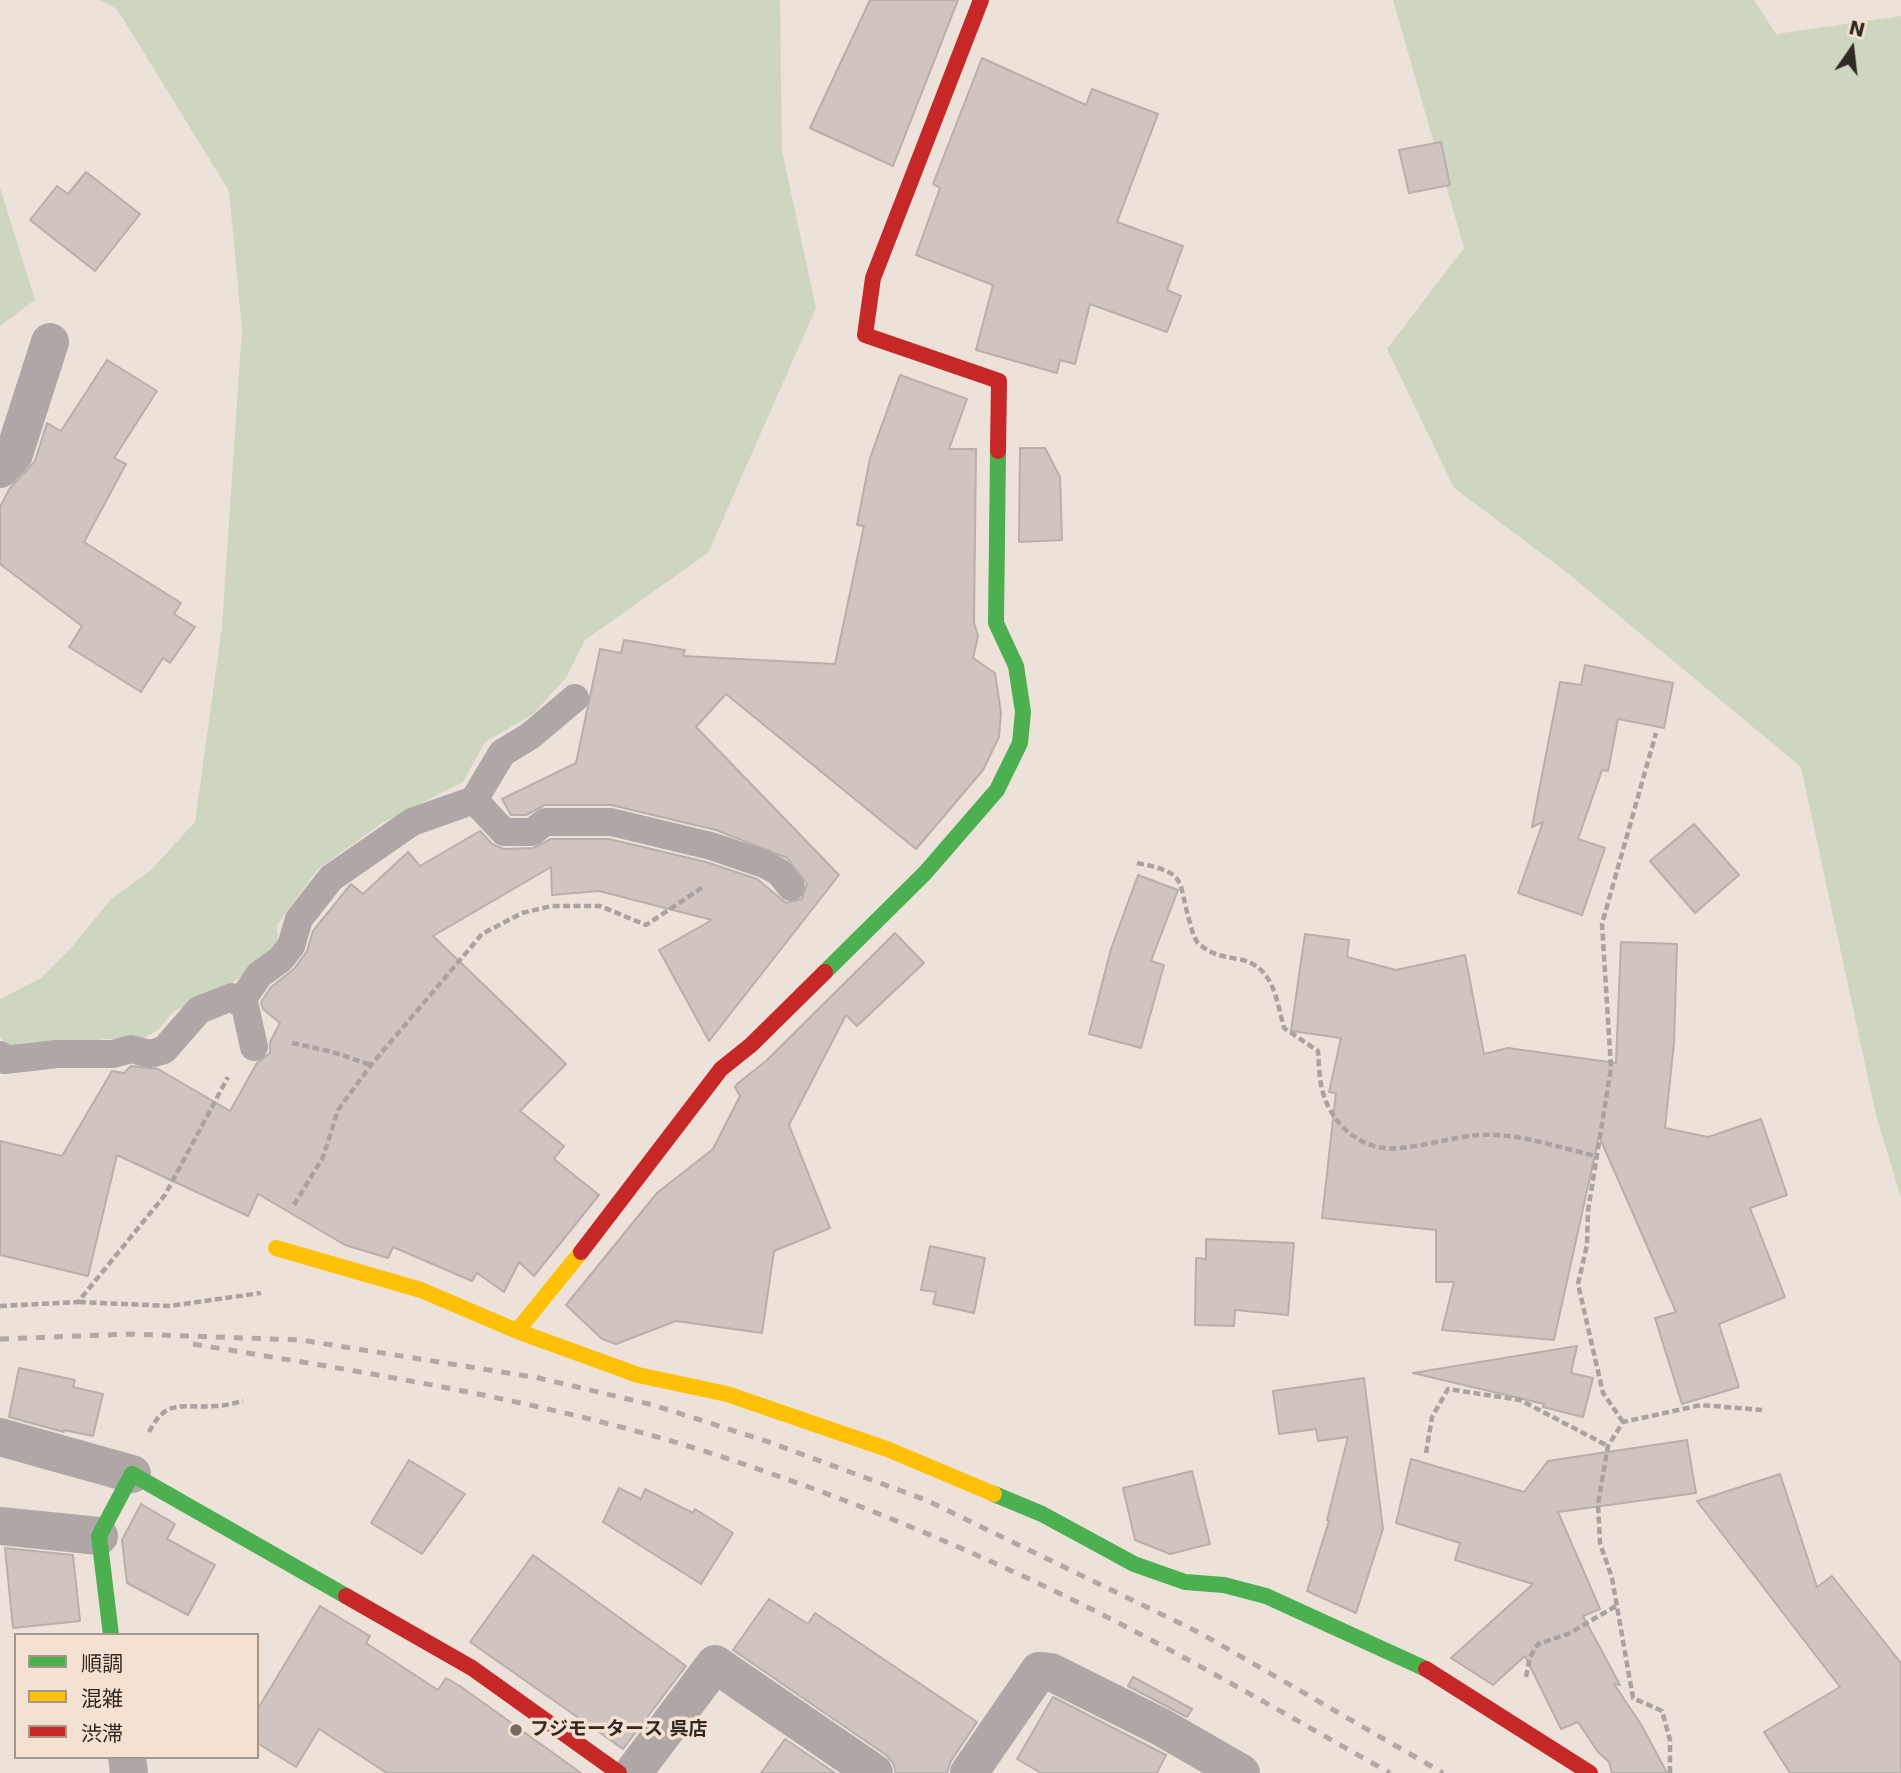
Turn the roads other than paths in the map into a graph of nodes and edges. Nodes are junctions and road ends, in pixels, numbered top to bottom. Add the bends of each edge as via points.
1 (981, 0) edge
2 (50, 342) dead end
3 (0, 469) edge
4 (575, 698) dead end
5 (474, 800) junction
6 (791, 887) dead end
7 (240, 1003) junction
8 (254, 1047) road end
9 (0, 1055) edge
10 (276, 1248) road end
11 (517, 1331) junction
12 (0, 1437) edge
13 (132, 1474) junction
14 (0, 1526) edge
15 (99, 1535) junction
16 (111, 1633) edge
17 (619, 1773) edge
18 (633, 1773) edge
19 (874, 1773) edge
20 (969, 1773) edge
21 (1241, 1773) edge
22 (1590, 1773) edge

1 - 11 street via 873,278 865,335 999,381 996,623 1016,666 1023,712 1020,743 997,790 925,873 721,1069 633,1188
2 - 3 street via 14,454
4 - 5 lane via 502,753
5 - 6 lane via 504,832 532,832 545,822 611,822 712,846 764,864 779,872
5 - 7 lane via 412,822 331,878 299,919 291,946 259,975
7 - 8 lane via 245,1006
7 - 9 lane via 232,997 199,1010 164,1050 150,1054 131,1049 5,1060
10 - 11 street via 421,1290
11 - 22 street via 638,1375 727,1394 887,1449 1042,1514 1134,1564 1185,1582 1224,1585 1266,1596 1429,1670
12 - 13 street
13 - 15 street
13 - 17 street via 472,1668
14 - 15 street
15 - 16 street
18 - 19 street via 715,1664
20 - 21 street via 1039,1671 1051,1672 1161,1727

